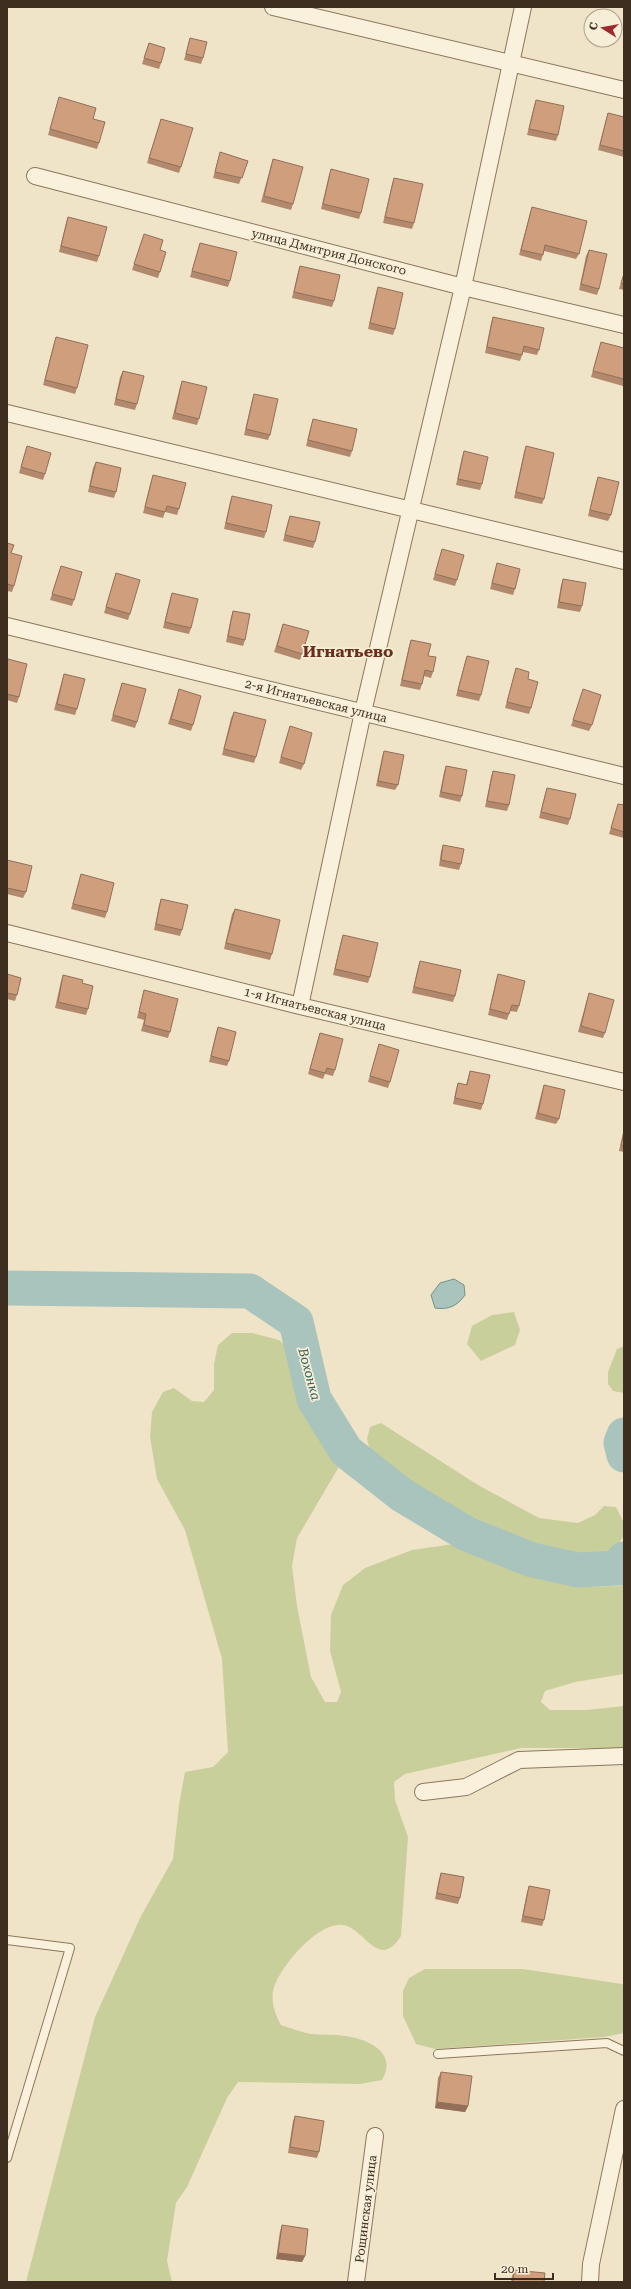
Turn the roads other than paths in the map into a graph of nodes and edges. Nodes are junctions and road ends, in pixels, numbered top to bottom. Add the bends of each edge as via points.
1 (273, 7) edge
2 (523, 7) edge
3 (512, 64) junction
4 (624, 90) edge
5 (35, 176) dead end
6 (463, 287) junction
7 (624, 324) edge
8 (7, 413) edge
9 (411, 509) junction
10 (624, 561) edge
11 (7, 626) edge
12 (363, 712) junction
13 (624, 776) edge
14 (7, 933) edge
15 (300, 1006) junction
16 (624, 1082) edge
17 (624, 1756) edge
18 (423, 1792) dead end
19 (7, 1940) edge
20 (624, 2051) edge
21 (438, 2054) dead end
22 (624, 2109) edge
23 (375, 2136) dead end
24 (7, 2158) edge
25 (356, 2282) edge
26 (590, 2282) edge

1 - 3 street
2 - 3 street
3 - 4 street
3 - 6 street
5 - 6 street, улица Дмитрия Донского
6 - 7 street, улица Дмитрия Донского
6 - 9 street
8 - 9 street
9 - 10 street
9 - 12 street
11 - 12 street, 2-я Игнатьевская улица
12 - 13 street, 2-я Игнатьевская улица
12 - 15 street
14 - 15 street, 1-я Игнатьевская улица
15 - 16 street, 1-я Игнатьевская улица
17 - 18 street via 519,1760 466,1787
19 - 24 lane via 70,1948
20 - 21 lane via 607,2043
22 - 26 street via 591,2264
23 - 25 street, Рощинская улица

